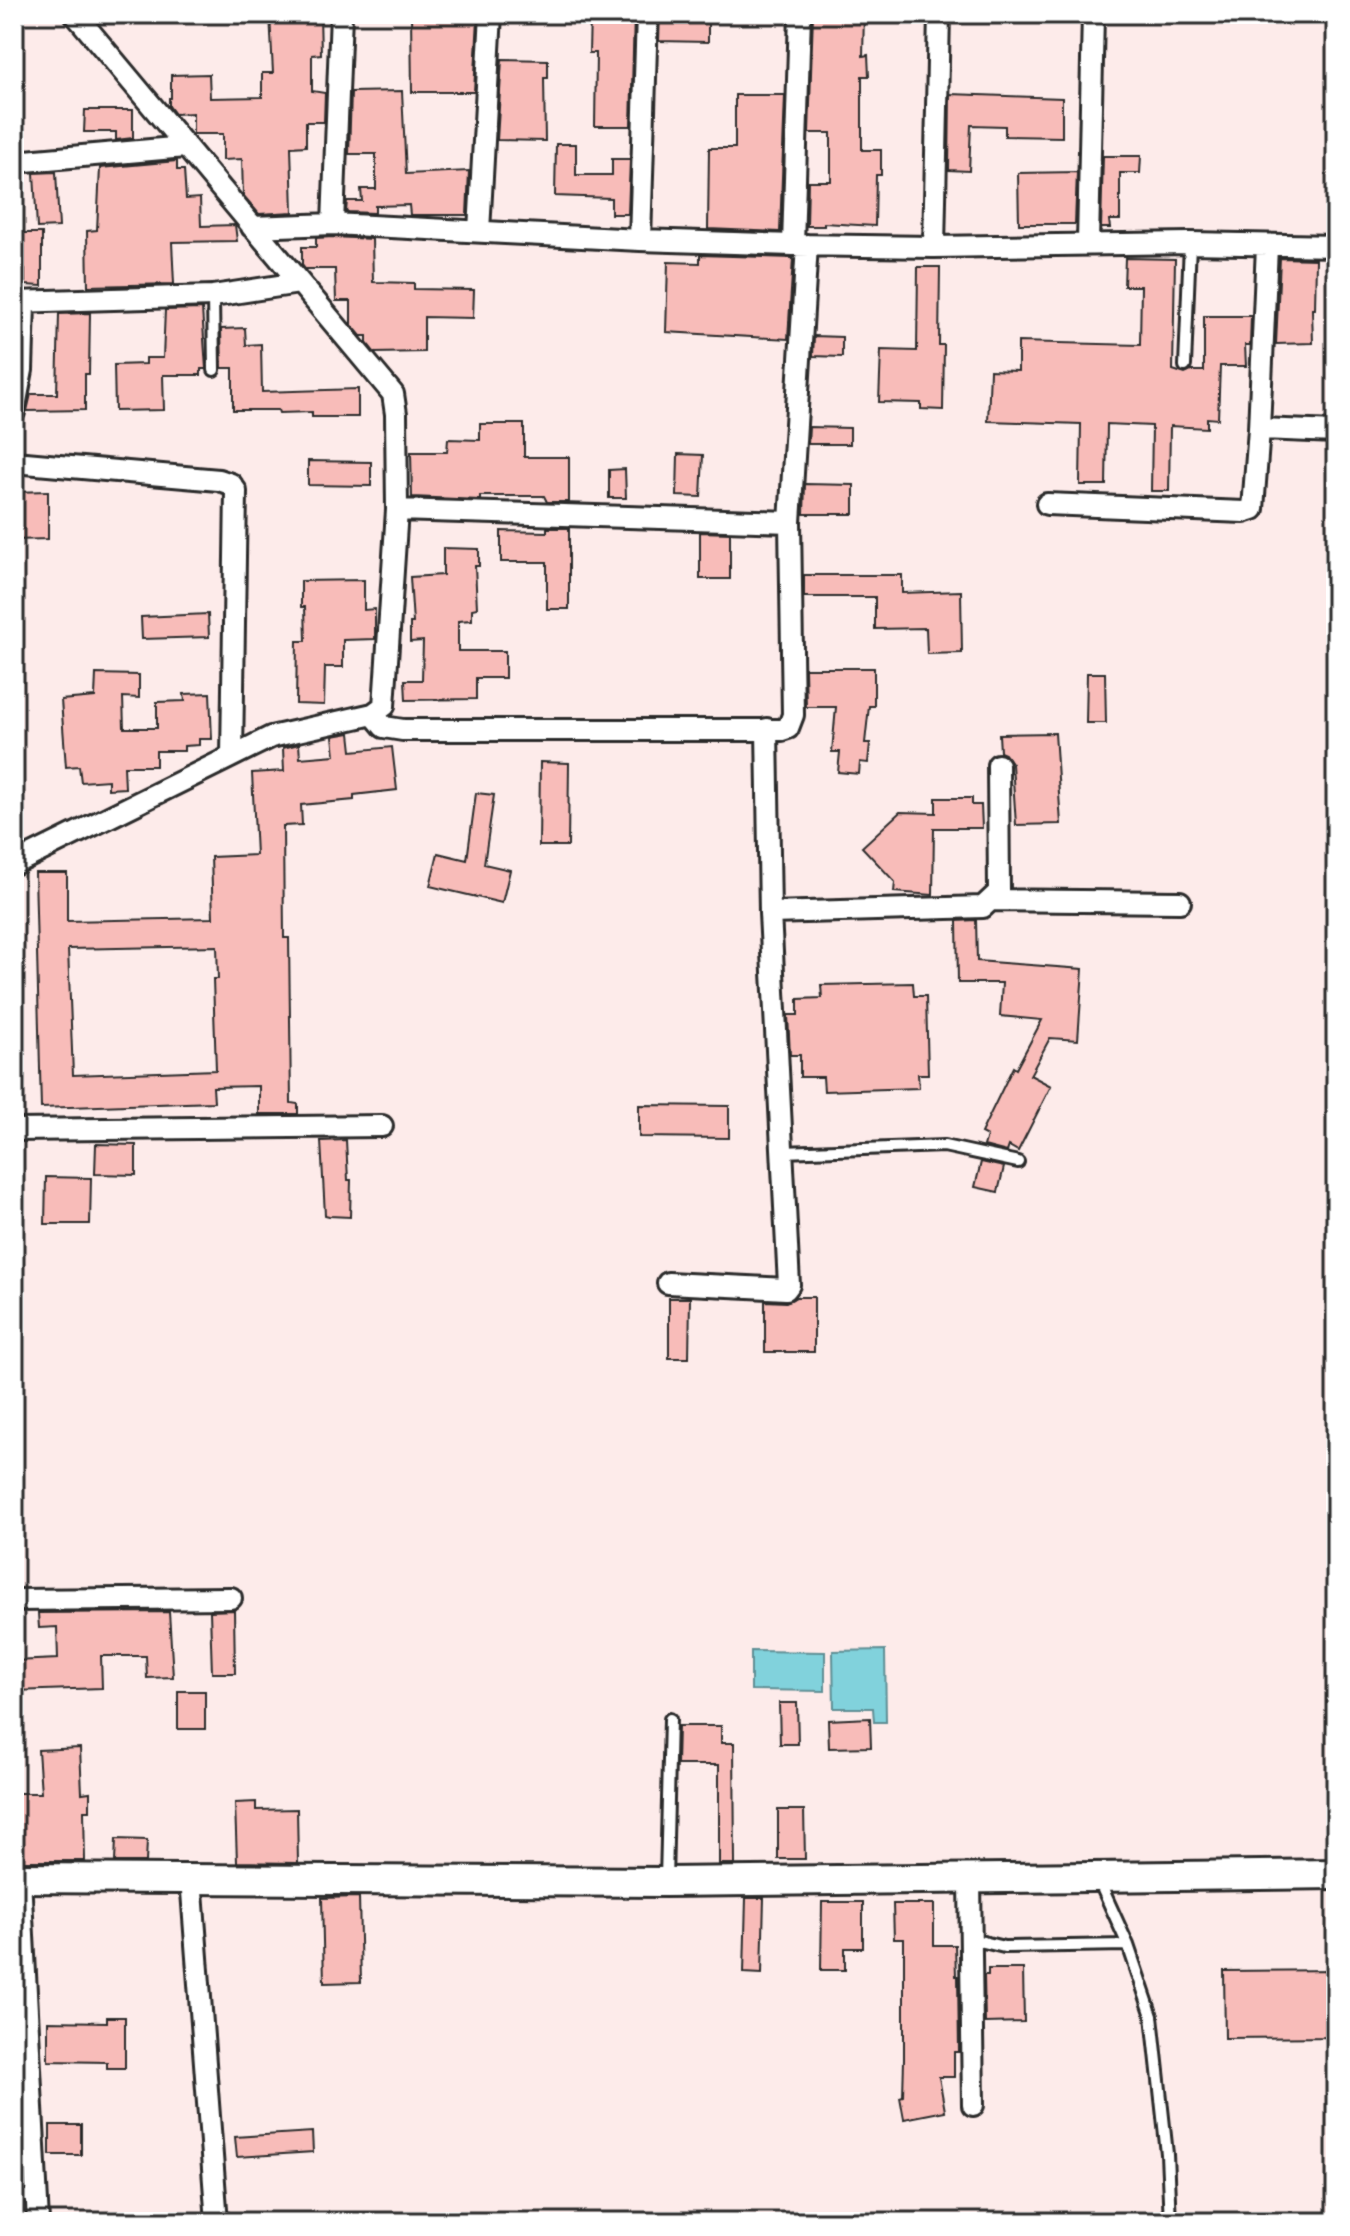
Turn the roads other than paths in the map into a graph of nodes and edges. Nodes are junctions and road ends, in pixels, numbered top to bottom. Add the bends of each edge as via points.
1 (75, 14) edge
2 (341, 14) edge
3 (491, 14) edge
4 (647, 14) edge
5 (800, 14) edge
6 (939, 14) edge
7 (1093, 14) edge
8 (185, 147) junction
9 (14, 162) edge
10 (333, 224) junction
11 (252, 227) junction
12 (479, 231) junction
13 (640, 240) junction
14 (1088, 243) junction
15 (1190, 243) junction
16 (800, 245) junction
17 (1267, 246) junction
18 (1336, 246) edge
19 (934, 247) junction
20 (299, 283) junction
21 (213, 296) junction
22 (19, 302) edge
23 (1185, 366) dead end
24 (214, 370) dead end
25 (14, 412) edge
26 (1259, 429) junction
27 (1336, 432) edge
28 (14, 462) edge
29 (1047, 504) dead end
30 (397, 510) junction
31 (790, 522) junction
32 (373, 714) junction
33 (767, 729) junction
34 (232, 756) junction
35 (998, 765) dead end
36 (14, 864) edge
37 (992, 900) junction
38 (1180, 902) dead end
39 (770, 913) junction
40 (382, 1126) dead end
41 (14, 1130) edge
42 (783, 1152) junction
43 (1018, 1162) dead end
44 (668, 1283) dead end
45 (231, 1598) dead end
46 (14, 1600) edge
47 (670, 1719) dead end
48 (1336, 1874) edge
49 (1096, 1875) junction
50 (17, 1878) edge
51 (191, 1878) junction
52 (970, 1880) junction
53 (666, 1882) junction
54 (971, 1939) junction
55 (1128, 1945) junction
56 (973, 2105) dead end
57 (37, 2195) junction
58 (14, 2197) edge
59 (38, 2222) edge
60 (217, 2222) edge
61 (1170, 2222) edge

1 - 8 street
2 - 10 street
3 - 12 street
4 - 13 street
5 - 16 street
6 - 19 street
7 - 14 street
8 - 9 street
8 - 11 street
10 - 11 street
10 - 12 street
11 - 20 street
12 - 13 street
13 - 16 street
14 - 15 street
14 - 19 street
15 - 17 street
15 - 23 lane
16 - 19 street
16 - 31 street
17 - 18 street
17 - 26 street
20 - 21 street
20 - 30 street via 393,394
21 - 22 street
21 - 24 lane
22 - 25 street via 22,370
26 - 27 street
26 - 29 street via 1255,504 1250,511
28 - 34 street via 231,484 236,491
30 - 31 street
30 - 32 street via 384,706
31 - 33 street via 793,715 788,728
32 - 33 street via 384,727 403,730
32 - 34 street via 271,737
33 - 39 street
34 - 36 street
35 - 37 street via 999,892
37 - 38 street
37 - 39 street via 983,907 958,909
39 - 42 street
40 - 41 street
42 - 43 lane via 944,1146
42 - 44 street via 788,1287
45 - 46 street
47 - 53 lane
48 - 49 street
49 - 52 street
49 - 55 lane
50 - 51 street
50 - 57 street
51 - 53 street
51 - 60 street
52 - 53 street
52 - 54 street
54 - 55 lane via 1004,1947
54 - 56 street
55 - 61 lane via 1152,2016
57 - 58 lane
57 - 59 street

